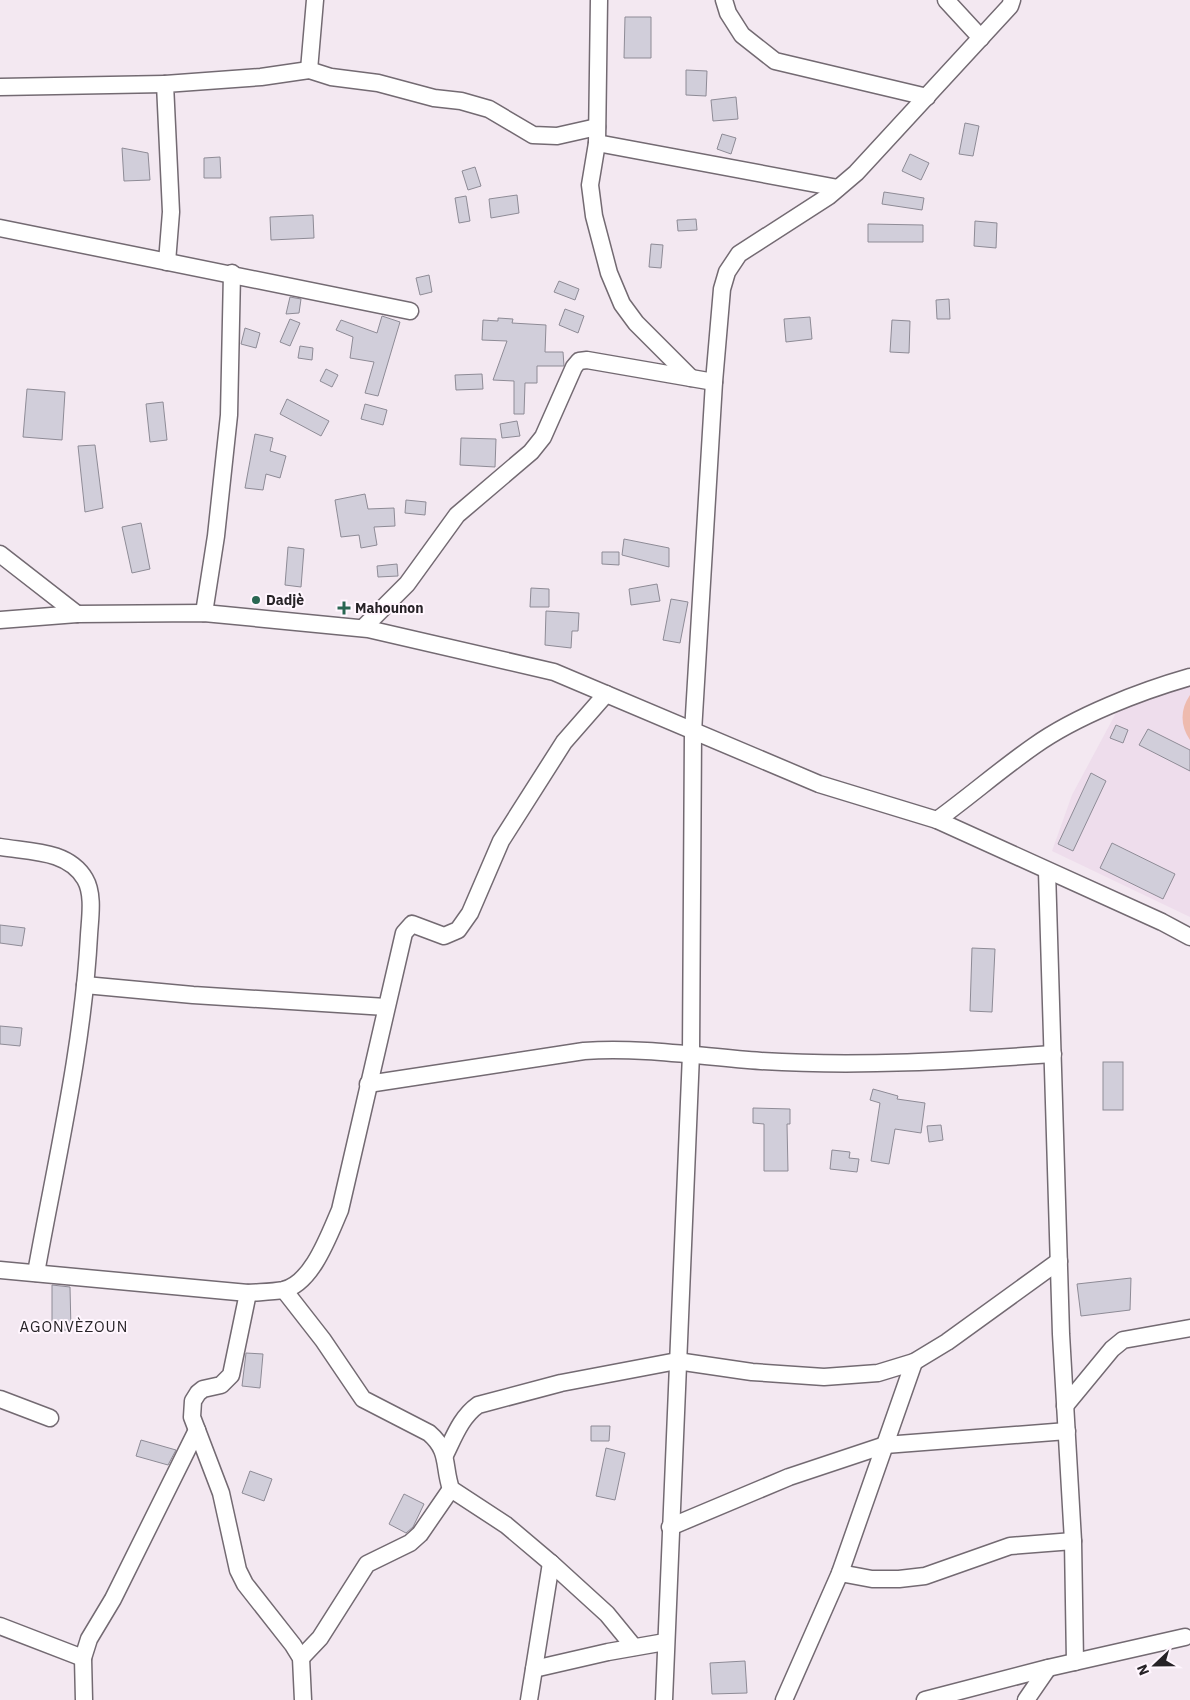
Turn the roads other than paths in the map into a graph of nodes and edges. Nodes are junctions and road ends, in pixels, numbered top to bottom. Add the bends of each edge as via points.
1 (315, 0) edge
2 (599, 0) edge
3 (724, 0) edge
4 (946, 0) edge
5 (1012, 2) edge
6 (982, 38) junction
7 (309, 70) junction
8 (165, 84) junction
9 (0, 87) edge
10 (926, 97) junction
11 (597, 135) junction
12 (838, 188) junction
13 (0, 228) edge
14 (167, 262) junction
15 (232, 274) junction
16 (410, 311) dead end
17 (691, 378) junction
18 (714, 382) junction
19 (0, 554) edge
20 (204, 613) junction
21 (77, 614) junction
22 (0, 620) edge
23 (363, 628) junction
24 (1190, 677) edge
25 (606, 694) junction
26 (693, 732) junction
27 (938, 820) junction
28 (0, 847) edge
29 (1048, 871) junction
30 (1190, 936) edge
31 (85, 985) junction
32 (386, 1007) junction
33 (691, 1054) junction
34 (1053, 1054) junction
35 (368, 1084) junction
36 (1059, 1261) junction
37 (0, 1270) edge
38 (36, 1273) junction
39 (284, 1290) junction
40 (248, 1293) junction
41 (1190, 1328) edge
42 (677, 1362) junction
43 (914, 1362) junction
44 (0, 1399) edge
45 (1065, 1406) junction
46 (50, 1418) dead end
47 (197, 1430) junction
48 (1066, 1431) junction
49 (885, 1445) junction
50 (445, 1455) junction
51 (451, 1489) junction
52 (670, 1527) junction
53 (1073, 1541) junction
54 (551, 1563) junction
55 (840, 1573) junction
56 (0, 1626) edge
57 (1185, 1637) dead end
58 (665, 1642) junction
59 (634, 1647) junction
60 (83, 1658) junction
61 (301, 1658) junction
62 (1075, 1662) junction
63 (1048, 1668) junction
64 (534, 1669) junction
65 (84, 1700) edge
66 (303, 1700) edge
67 (530, 1700) edge
68 (664, 1700) edge
69 (784, 1700) edge
70 (925, 1700) edge
71 (1026, 1700) edge

1 - 7 street
2 - 11 street
3 - 10 street via 742,35 775,61
4 - 6 street
5 - 6 street
6 - 10 street
7 - 8 street
7 - 11 street via 490,109 533,135
8 - 9 street
8 - 14 street via 171,212
10 - 12 street via 856,173
11 - 12 street
11 - 17 street via 590,185 594,216 612,281 622,304 636,323
12 - 18 street via 739,254 732,262 722,289
13 - 14 street
14 - 15 street
15 - 16 street
15 - 20 street via 229,415
17 - 18 street
17 - 23 street via 579,361 543,436 531,452 458,515 407,584
18 - 26 street
19 - 21 street
20 - 21 street
20 - 23 street
21 - 22 street
23 - 25 street via 554,672
24 - 27 street via 1124,700 1034,745
25 - 26 street
25 - 32 street via 564,742 501,841 470,913 458,930 444,936 412,924 404,933
26 - 27 street via 819,784
26 - 33 street
27 - 29 street
28 - 31 street via 57,856 72,862 86,880 90,903
29 - 30 street
29 - 34 street
31 - 32 street
31 - 38 street via 68,1106
32 - 35 street
33 - 34 street via 833,1064 944,1062
33 - 35 street via 619,1049 584,1051
33 - 42 street
34 - 36 street
35 - 39 street via 340,1210 313,1265 302,1279
36 - 43 street
36 - 45 street
37 - 38 street
38 - 40 street
39 - 40 street
39 - 50 street via 363,1399 429,1433
40 - 47 street via 231,1375 221,1385 203,1389 193,1400 192,1417
41 - 45 street via 1123,1340
42 - 43 street via 824,1377 878,1373
42 - 50 street via 570,1381 478,1405 469,1411
42 - 52 street
43 - 49 street
44 - 46 street
45 - 48 street
47 - 60 street via 113,1599 94,1627
47 - 61 street via 221,1494 238,1570
48 - 49 street
48 - 53 street
49 - 52 street via 789,1477
49 - 55 street
50 - 51 street
51 - 54 street via 506,1526
51 - 61 street via 415,1539 376,1558 360,1572 320,1638
52 - 58 street
53 - 55 street via 1010,1546 926,1576 899,1579
53 - 62 street
54 - 59 street via 606,1614
54 - 64 street
55 - 69 street
56 - 60 street
57 - 62 street
58 - 59 street
58 - 68 street
59 - 64 street
60 - 65 street
61 - 66 street
62 - 63 street
63 - 70 street
63 - 71 street
64 - 67 street

